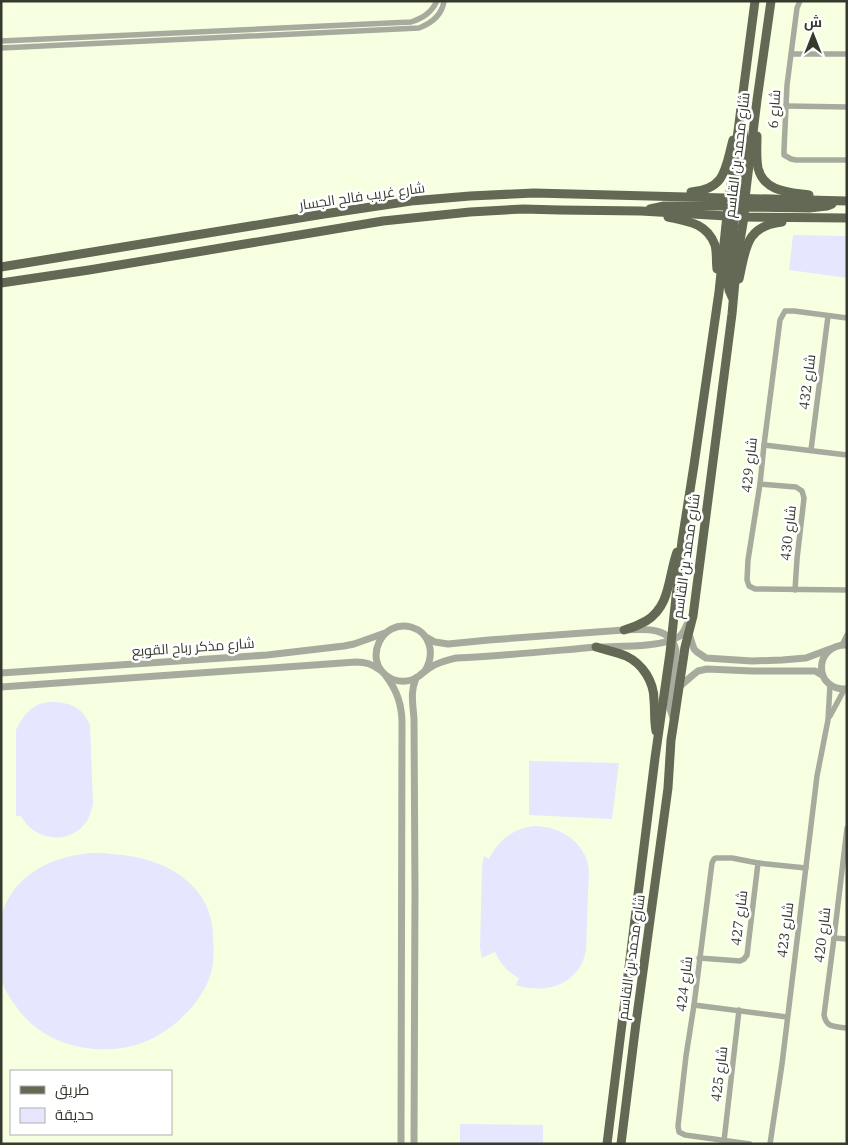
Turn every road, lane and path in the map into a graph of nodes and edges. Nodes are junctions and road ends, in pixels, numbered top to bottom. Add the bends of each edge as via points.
1 (437, 1) edge
2 (444, 1) edge
3 (755, 1) edge
4 (771, 1) edge
5 (800, 1) edge
6 (1, 41) edge
7 (1, 48) edge
8 (792, 54) junction
9 (847, 54) edge
10 (757, 100) junction
11 (742, 106) junction
12 (786, 106) junction
13 (847, 107) edge
14 (847, 160) edge
15 (644, 196) junction
16 (844, 201) edge
17 (737, 207) junction
18 (641, 211) junction
19 (818, 218) junction
20 (847, 218) edge
21 (1, 267) edge
22 (1, 283) edge
23 (719, 292) junction
24 (732, 314) junction
25 (828, 316) junction
26 (847, 318) edge
27 (764, 445) junction
28 (811, 450) junction
29 (847, 454) edge
30 (760, 484) junction
31 (682, 541) junction
32 (795, 590) junction
33 (847, 590) edge
34 (693, 616) junction
35 (624, 630) junction
36 (385, 633) junction
37 (689, 634) junction
38 (847, 635) edge
39 (424, 636) junction
40 (670, 640) junction
41 (844, 645) edge
42 (596, 647) junction
43 (830, 649) junction
44 (706, 658) junction
45 (707, 669) junction
46 (425, 670) junction
47 (384, 673) junction
48 (1, 674) edge
49 (822, 675) junction
50 (416, 678) junction
51 (830, 685) junction
52 (1, 687) edge
53 (679, 687) junction
54 (845, 689) edge
55 (828, 720) junction
56 (674, 721) junction
57 (658, 739) junction
58 (847, 828) edge
59 (758, 863) junction
60 (806, 868) junction
61 (844, 887) edge
62 (834, 938) junction
63 (847, 939) edge
64 (699, 958) junction
65 (401, 964) junction
66 (415, 964) junction
67 (694, 1005) junction
68 (739, 1010) junction
69 (787, 1017) junction
70 (847, 1028) edge
71 (401, 1118) junction
72 (724, 1141) junction
73 (401, 1144) edge
74 (405, 1144) edge
75 (414, 1144) edge
76 (606, 1144) edge
77 (621, 1144) edge
78 (750, 1144) edge
79 (770, 1144) edge

1 - 6 street via 428,14 411,22
2 - 7 street via 434,21 419,28
3 - 11 main road, شارع محمد بن القاسم
4 - 10 main road, شارع محمد بن القاسم
5 - 8 street, شارع 6
8 - 9 street
8 - 12 street, شارع 6
10 - 16 main road via 758,167 767,183 776,190
10 - 17 main road, شارع محمد بن القاسم
11 - 15 main road via 724,172 710,189
11 - 17 main road, شارع محمد بن القاسم
12 - 13 street
12 - 14 street, شارع 6 via 784,155 796,160
15 - 17 main road, شارع غريب فالح الجسار
15 - 21 main road, شارع غريب فالح الجسار via 534,193 411,201
16 - 17 main road via 808,208
17 - 18 main road via 664,206
17 - 19 main road
17 - 23 main road, شارع محمد بن القاسم
17 - 24 main road, شارع محمد بن القاسم
18 - 22 main road, شارع غريب فالح الجسار via 523,209 418,217
18 - 23 main road via 701,226 715,245
19 - 20 main road
19 - 24 main road via 772,223 754,234 748,243
23 - 31 main road, شارع محمد بن القاسم
24 - 34 main road, شارع محمد بن القاسم
25 - 26 street, شارع 429
25 - 27 street, شارع 429 via 785,311 780,320
25 - 28 street, شارع 432
27 - 28 street
27 - 30 street, شارع 429
28 - 29 street
30 - 32 street, شارع 430 via 796,487 804,498
30 - 32 street, شارع 429 via 747,580 755,589
31 - 35 main road via 662,606 646,622
31 - 40 main road, شارع محمد بن القاسم
32 - 33 street, شارع 429
34 - 37 main road, شارع محمد بن القاسم
34 - 40 street via 681,634
35 - 39 street via 448,644
35 - 40 street via 652,630 665,634
36 - 39 street via 401,626 418,630
36 - 47 street via 376,651 378,665
36 - 48 street, شارع مذكر رباح القوبع via 344,646 267,655
37 - 44 street via 694,649
37 - 53 main road, شارع محمد بن القاسم
38 - 41 street
39 - 46 street via 431,657
40 - 42 street
40 - 56 street via 676,650 670,709
40 - 57 main road, شارع محمد بن القاسم
41 - 43 street
42 - 46 street via 456,658
42 - 57 main road via 626,656 646,674 653,691
43 - 44 street via 806,658 782,660
43 - 49 street via 822,660
44 - 45 street via 702,664
45 - 49 street via 815,671
45 - 53 street via 698,671
46 - 50 street
47 - 50 street via 401,681
47 - 52 street, شارع مذكر رباح القوبع via 372,664 356,662
47 - 65 street via 395,690 402,714
49 - 51 street
50 - 66 street via 412,697
51 - 54 street
51 - 55 street, شارع 423
53 - 56 main road, شارع محمد بن القاسم
54 - 55 street, شارع 423
55 - 60 street, شارع 423 via 817,776
56 - 77 main road, شارع محمد بن القاسم
57 - 76 main road, شارع محمد بن القاسم
58 - 61 street, شارع 420
59 - 60 street, شارع 424
59 - 64 street, شارع 427 via 747,955 740,961
59 - 64 street, شارع 424 via 732,858 714,859
60 - 69 street, شارع 423
61 - 62 street, شارع 420
62 - 63 street
62 - 70 street, شارع 420 via 824,1016 829,1026
64 - 67 street, شارع 424
65 - 66 street
65 - 71 street
66 - 75 street
67 - 68 street
67 - 72 street, شارع 424 via 679,1132
68 - 69 street
68 - 72 street, شارع 425
69 - 79 street, شارع 423
71 - 73 street
71 - 74 street via 405,1126
72 - 78 street, شارع 424

